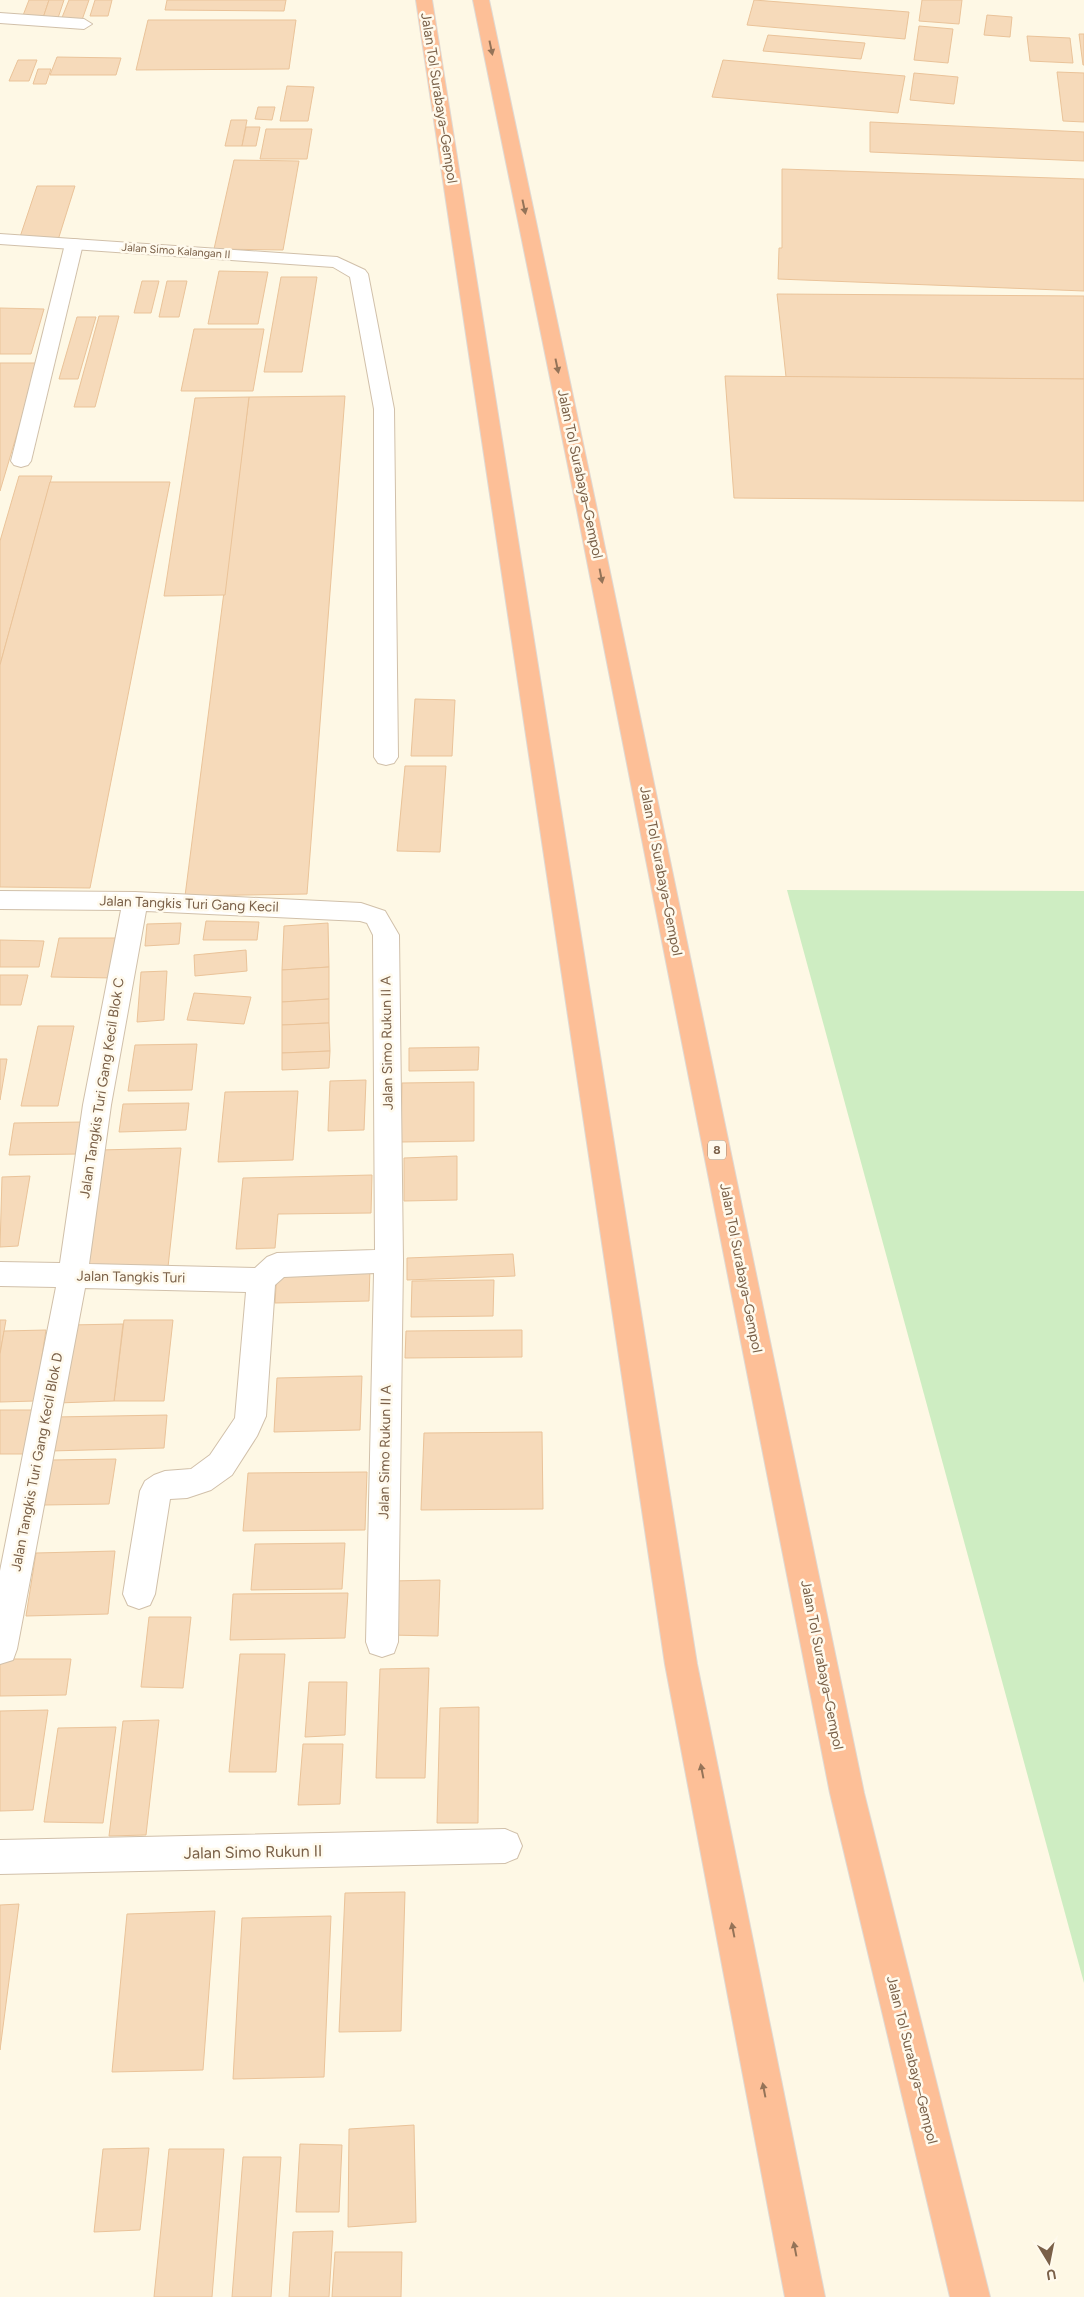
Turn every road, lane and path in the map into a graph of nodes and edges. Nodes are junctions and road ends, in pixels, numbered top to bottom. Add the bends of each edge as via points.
1 (424, 0) edge
2 (481, 0) edge
3 (0, 18) edge
4 (84, 24) dead end
5 (0, 239) edge
6 (74, 244) junction
7 (21, 461) dead end
8 (386, 757) dead end
9 (0, 900) edge
10 (135, 901) junction
11 (376, 917) joint
12 (389, 1261) junction
13 (0, 1274) edge
14 (73, 1275) junction
15 (261, 1280) junction
16 (139, 1594) dead end
17 (382, 1642) dead end
18 (1, 1649) edge
19 (506, 1846) dead end
20 (0, 1857) edge
21 (805, 2297) edge
22 (970, 2297) edge

21 -> 1 highway, Jalan Tol Surabaya–Gempol via 681,1664
2 -> 22 highway, Jalan Tol Surabaya–Gempol / 8 via 848,1793
3 - 4 street
5 - 6 street, Jalan Simo Kalangan II
6 - 7 street
6 - 8 street, Jalan Simo Kalangan II via 337,262 358,274 362,281 384,409
9 - 10 street, Jalan Tangkis Turi Gang Kecil
10 - 11 street, Jalan Tangkis Turi Gang Kecil via 361,912
10 - 14 street, Jalan Tangkis Turi Gang Kecil Blok C via 97,1106
11 - 12 street, Jalan Simo Rukun II A via 386,935
12 - 15 street via 276,1265
12 - 17 street, Jalan Simo Rukun II A
13 - 14 street, Jalan Tangkis Turi
14 - 15 street, Jalan Tangkis Turi
14 - 18 street, Jalan Tangkis Turi Gang Kecil Blok D
15 - 16 street via 251,1416 221,1465 200,1480 165,1485 156,1490
19 - 20 street, Jalan Simo Rukun II

